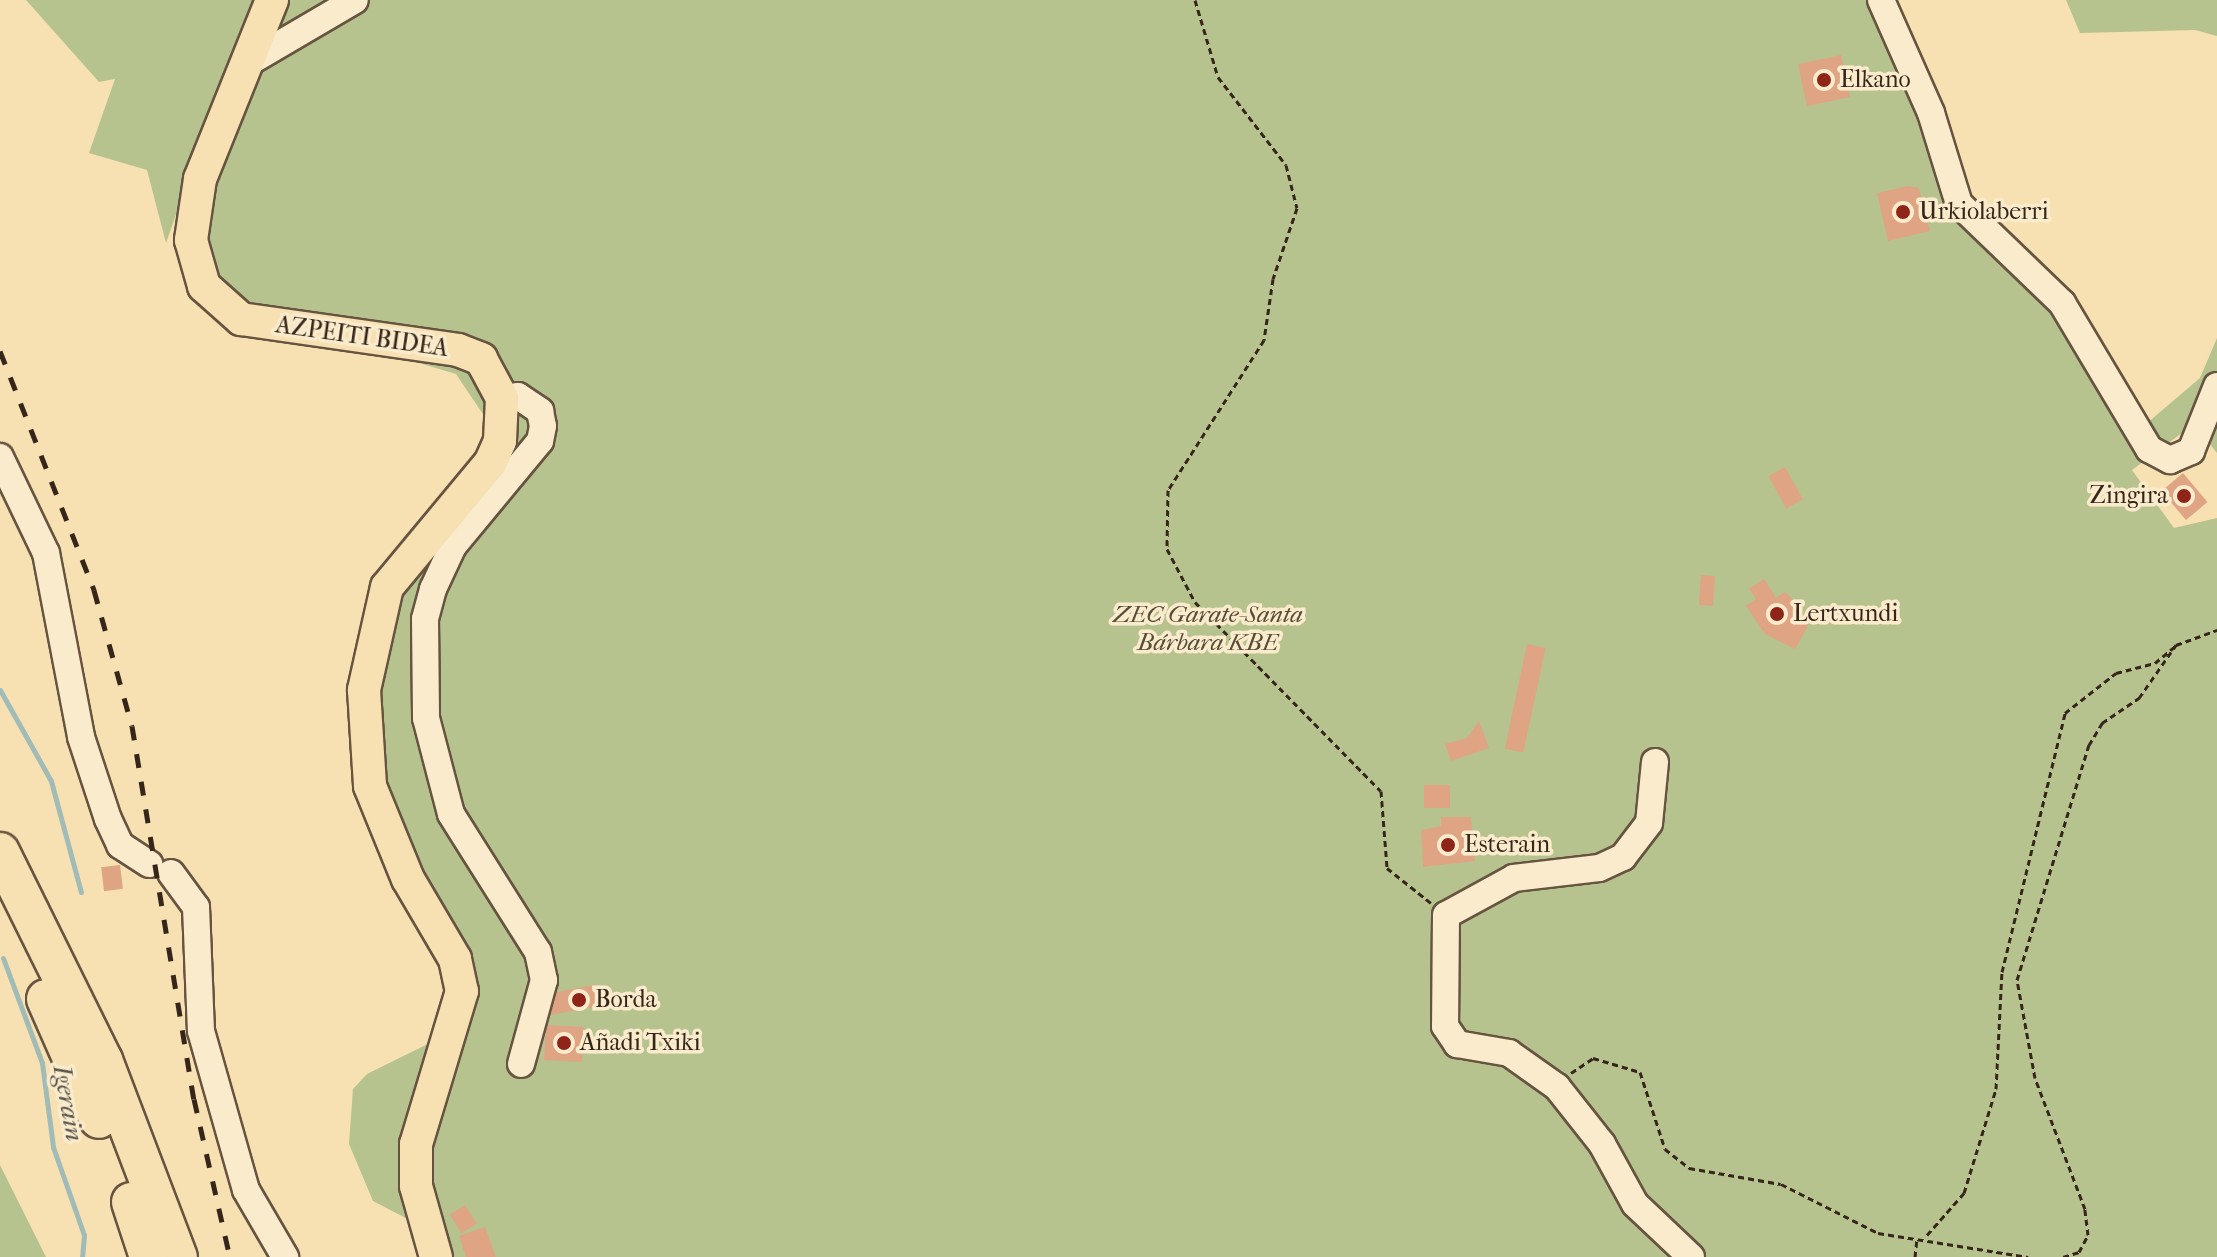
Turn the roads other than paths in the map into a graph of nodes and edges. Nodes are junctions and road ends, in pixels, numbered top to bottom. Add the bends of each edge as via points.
1 (272, 0) edge
2 (355, 0) edge
3 (1881, 0) edge
4 (246, 64) junction
5 (2217, 386) edge
6 (502, 398) junction
7 (0, 457) edge
8 (1655, 762) dead end
9 (0, 852) edge
10 (0, 908) edge
11 (521, 1064) dead end
12 (149, 1257) edge
13 (178, 1257) edge
14 (285, 1257) edge
15 (436, 1257) edge
16 (1691, 1257) edge

1 - 4 main road, AZPEITI BIDEA
2 - 4 street
3 - 5 street via 1931,113 1959,204 2062,303 2149,449 2170,460 2191,451
4 - 6 main road, AZPEITI BIDEA via 193,213 191,240 204,286 241,319 458,350 481,359
6 - 11 street via 518,396 540,411 542,433 453,546 433,589 425,619 426,718 451,814 538,952 544,980
6 - 15 main road via 500,441 490,463 387,587 364,690 370,786 408,879 455,959 462,991 416,1144 416,1186
7 - 14 street via 46,553 81,737 108,819 120,845 160,869 196,907 201,1031 246,1190
8 - 16 street via 1649,823 1623,857 1599,868 1514,878 1446,915 1449,1038 1509,1053 1557,1087 1602,1144 1635,1204
9 - 13 highway via 103,1060
10 - 12 highway via 79,1071

